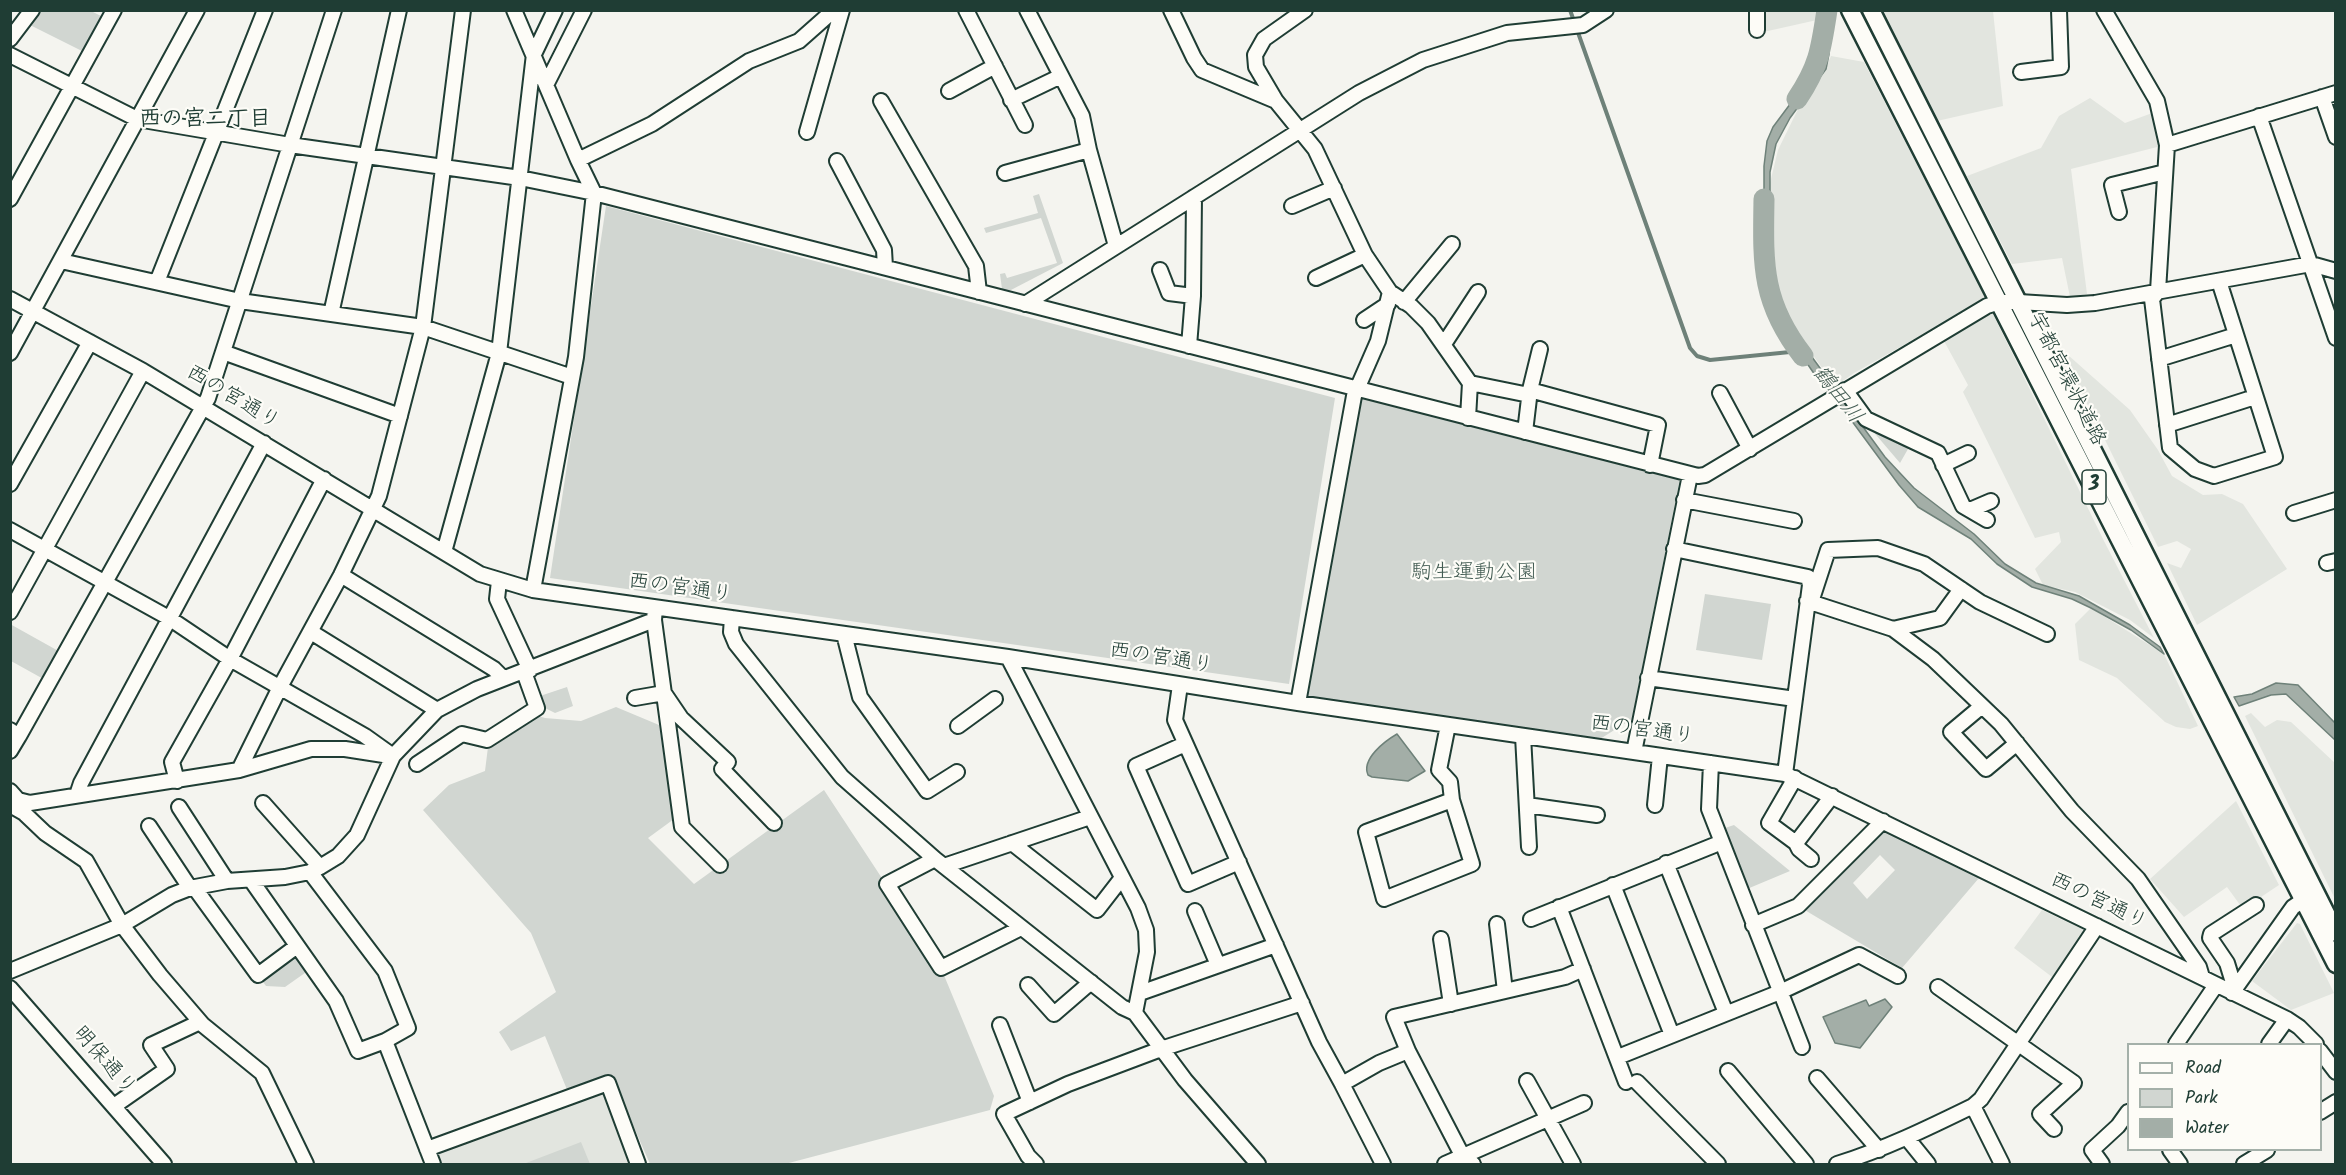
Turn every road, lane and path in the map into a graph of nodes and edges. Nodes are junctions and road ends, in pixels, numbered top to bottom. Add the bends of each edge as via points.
1 (32, 10) edge
2 (114, 10) edge
3 (196, 10) edge
4 (264, 10) edge
5 (334, 10) edge
6 (399, 10) edge
7 (462, 10) edge
8 (514, 10) edge
9 (555, 10) edge
10 (584, 10) edge
11 (834, 10) edge
12 (842, 10) edge
13 (966, 10) edge
14 (1028, 10) edge
15 (1171, 10) edge
16 (1305, 10) edge
17 (1606, 10) edge
18 (1757, 10) edge
19 (1850, 10) edge
20 (1871, 10) edge
21 (2059, 10) edge
22 (2104, 10) edge
23 (1757, 30) dead end
24 (10, 39) edge
25 (534, 54) junction
26 (10, 55) edge
27 (995, 66) junction
28 (2021, 72) dead end
29 (1061, 76) junction
30 (72, 84) junction
31 (546, 85) junction
32 (949, 91) dead end
33 (2336, 93) edge
34 (2322, 97) junction
35 (1011, 99) junction
36 (881, 101) dead end
37 (1276, 101) junction
38 (2259, 116) junction
39 (137, 119) junction
40 (1025, 125) dead end
41 (1301, 130) junction
42 (216, 132) junction
43 (807, 132) dead end
44 (2336, 137) edge
45 (290, 145) junction
46 (2167, 145) junction
47 (1089, 150) junction
48 (366, 156) junction
49 (578, 160) junction
50 (837, 161) dead end
51 (443, 167) junction
52 (2165, 172) junction
53 (1005, 173) dead end
54 (520, 178) junction
55 (1334, 188) junction
56 (594, 193) junction
57 (1194, 197) junction
58 (10, 200) edge
59 (1292, 206) dead end
60 (2119, 212) dead end
61 (1452, 244) dead end
62 (1116, 246) junction
63 (1365, 255) junction
64 (61, 261) junction
65 (2311, 264) junction
66 (885, 267) junction
67 (1160, 270) dead end
68 (2336, 271) edge
69 (1316, 278) dead end
70 (2219, 280) junction
71 (157, 282) junction
72 (979, 291) junction
73 (2158, 291) junction
74 (1478, 292) dead end
75 (1193, 296) junction
76 (1389, 298) junction
77 (10, 299) edge
78 (240, 301) junction
79 (1404, 302) junction
80 (2000, 302) junction
81 (2019, 302) junction
82 (1025, 304) junction
83 (33, 311) junction
84 (330, 314) junction
85 (1364, 320) dead end
86 (423, 327) junction
87 (2236, 335) junction
88 (2336, 338) edge
89 (90, 342) junction
90 (1444, 344) junction
91 (1189, 346) junction
92 (1540, 349) dead end
93 (223, 352) junction
94 (499, 352) junction
95 (10, 354) edge
96 (2159, 359) junction
97 (144, 371) junction
98 (572, 377) junction
99 (1470, 383) junction
100 (1357, 389) junction
101 (1530, 392) junction
102 (1720, 393) dead end
103 (1838, 394) junction
104 (2255, 397) junction
105 (204, 406) junction
106 (400, 416) junction
107 (1468, 418) junction
108 (2168, 425) junction
109 (1525, 432) junction
110 (264, 442) junction
111 (1750, 449) junction
112 (1968, 453) dead end
113 (1650, 465) junction
114 (1943, 465) junction
115 (1690, 475) junction
116 (324, 479) junction
117 (10, 484) edge
118 (1684, 500) junction
119 (2336, 500) edge
120 (1991, 501) dead end
121 (374, 509) junction
122 (1970, 510) junction
123 (2294, 513) dead end
124 (1987, 520) dead end
125 (1794, 521) dead end
126 (10, 530) edge
127 (45, 549) junction
128 (1674, 549) junction
129 (444, 552) junction
130 (341, 575) junction
131 (499, 581) junction
132 (106, 582) junction
133 (1961, 589) junction
134 (534, 590) junction
135 (1809, 602) junction
136 (10, 612) edge
137 (654, 614) junction
138 (169, 618) junction
139 (732, 618) junction
140 (1893, 629) junction
141 (311, 632) junction
142 (844, 634) junction
143 (2047, 634) dead end
144 (1008, 657) junction
145 (230, 658) junction
146 (527, 671) junction
147 (503, 678) junction
148 (1648, 678) junction
149 (1180, 685) junction
150 (280, 687) junction
151 (664, 693) junction
152 (635, 698) dead end
153 (995, 699) dead end
154 (1795, 699) junction
155 (1298, 703) junction
156 (1983, 706) junction
157 (437, 710) junction
158 (1448, 725) junction
159 (958, 726) dead end
160 (15, 733) edge
161 (1523, 736) junction
162 (2017, 743) junction
163 (1185, 744) junction
164 (10, 751) edge
165 (1634, 752) junction
166 (393, 756) junction
167 (1660, 756) junction
168 (1711, 763) junction
169 (417, 764) dead end
170 (238, 770) junction
171 (957, 772) dead end
172 (1790, 776) junction
173 (177, 781) junction
174 (10, 791) edge
175 (77, 795) junction
176 (1833, 796) junction
177 (1452, 800) junction
178 (264, 803) dead end
179 (1527, 805) junction
180 (1656, 805) dead end
181 (179, 807) dead end
182 (12, 808) edge
183 (1597, 815) dead end
184 (1090, 818) junction
185 (1883, 821) junction
186 (774, 823) dead end
187 (149, 826) dead end
188 (1722, 842) junction
189 (1012, 843) junction
190 (1796, 843) junction
191 (1529, 847) dead end
192 (1811, 859) dead end
193 (1239, 862) junction
194 (939, 863) junction
195 (1666, 863) junction
196 (720, 865) dead end
197 (315, 870) junction
198 (1121, 879) junction
199 (251, 880) junction
200 (226, 881) junction
201 (1613, 885) junction
202 (192, 887) junction
203 (2309, 896) junction
204 (2256, 904) dead end
205 (1558, 907) junction
206 (1194, 911) dead end
207 (1531, 919) dead end
208 (1497, 924) dead end
209 (1754, 925) junction
210 (122, 926) junction
211 (2097, 926) junction
212 (1021, 928) junction
213 (2336, 933) edge
214 (1441, 939) dead end
215 (1276, 945) junction
216 (297, 946) junction
217 (2336, 964) edge
218 (1218, 965) junction
219 (1583, 969) junction
220 (10, 971) edge
221 (1898, 976) dead end
222 (2202, 977) junction
223 (1090, 982) junction
224 (1028, 985) dead end
225 (2216, 985) junction
226 (1938, 987) dead end
227 (10, 988) edge
228 (1505, 991) junction
229 (2234, 991) junction
230 (1780, 992) junction
231 (1140, 993) junction
232 (1302, 1003) junction
233 (1451, 1004) junction
234 (1135, 1013) junction
235 (1726, 1013) junction
236 (2287, 1019) junction
237 (200, 1022) junction
238 (1000, 1025) dead end
239 (1672, 1035) junction
240 (385, 1041) junction
241 (2019, 1042) junction
242 (2177, 1043) edge
243 (2270, 1043) edge
244 (2315, 1043) edge
245 (1802, 1047) dead end
246 (1161, 1049) junction
247 (1408, 1051) junction
248 (2322, 1054) edge
249 (1618, 1057) junction
250 (1728, 1071) dead end
251 (2336, 1072) edge
252 (1817, 1078) dead end
253 (1527, 1081) dead end
254 (1342, 1084) junction
255 (1030, 1102) junction
256 (2336, 1102) edge
257 (1584, 1103) dead end
258 (114, 1106) junction
259 (1973, 1106) junction
260 (2322, 1112) edge
261 (2127, 1113) edge
262 (1548, 1119) junction
263 (2054, 1129) dead end
264 (1907, 1138) junction
265 (428, 1149) junction
266 (2171, 1151) edge
267 (2261, 1155) edge
268 (1874, 1156) edge
269 (1468, 1161) edge
270 (164, 1164) edge
271 (306, 1164) edge
272 (433, 1164) edge
273 (638, 1164) edge
274 (1036, 1164) edge
275 (1258, 1164) edge
276 (1383, 1164) edge
277 (1445, 1164) edge
278 (1573, 1164) edge
279 (1718, 1164) edge
280 (1806, 1164) edge
281 (1838, 1164) edge
282 (1928, 1164) edge
283 (2002, 1164) edge
284 (2102, 1164) edge
285 (2180, 1164) edge
286 (2244, 1164) edge

1 - 24 street
2 - 30 street
3 - 39 street
4 - 42 street
5 - 45 street
6 - 48 street
7 - 51 street
8 - 25 street
9 - 25 street
10 - 31 street
11 - 49 street via 799,41 749,61 652,124
12 - 43 street
13 - 27 street
14 - 29 street
15 - 37 street via 1202,70
16 - 37 street via 1264,39 1256,55 1256,67
17 - 41 street via 1578,26 1508,33 1423,60 1359,93
18 - 23 street
19 - 80 main road, 宇都宮環状道路 / 3
20 - 81 main road, 宇都宮環状道路 / 3
21 - 28 street via 2061,67
22 - 46 street via 2157,101
25 - 31 street
25 - 54 street
26 - 30 street
27 - 32 street
27 - 35 street
29 - 35 street
29 - 47 street via 1082,116
30 - 39 street
30 - 58 street
31 - 49 street
33 - 34 street
34 - 38 street
34 - 44 street
35 - 40 street
36 - 72 street via 976,266
37 - 41 street
38 - 46 street
38 - 65 street
39 - 42 street
39 - 64 street
41 - 55 street via 1316,149
41 - 57 street
42 - 45 street
42 - 71 street
45 - 48 street
45 - 78 street
46 - 52 street
47 - 53 street
47 - 62 street
48 - 51 street
48 - 84 street
49 - 56 street
50 - 66 street via 884,250
51 - 54 street
51 - 86 street
52 - 60 street via 2112,185
52 - 73 street
54 - 56 street
54 - 94 street
55 - 59 street
55 - 63 street
56 - 66 street
56 - 98 street
57 - 62 street
57 - 75 street
61 - 79 street
62 - 82 street
63 - 69 street
63 - 76 street
64 - 71 street
64 - 83 street
65 - 68 street
65 - 70 street
65 - 88 street
66 - 72 street
67 - 75 street via 1169,293
70 - 73 street
70 - 87 street
71 - 78 street
72 - 82 street
73 - 81 street via 2080,305
73 - 96 street via 2152,298
74 - 90 street
75 - 91 street
76 - 79 street
76 - 85 street
76 - 100 street via 1378,341
77 - 83 street, 西の宮通り
78 - 84 street
78 - 93 street
79 - 90 street
80 - 81 street
80 - 103 street
80 - 203 main road, 宇都宮環状道路 / 3
81 - 203 main road, 宇都宮環状道路 / 3
82 - 91 street
83 - 89 street, 西の宮通り
83 - 95 street
84 - 86 street
86 - 94 street
86 - 106 street
87 - 96 street
87 - 104 street
89 - 97 street, 西の宮通り
89 - 117 street
90 - 99 street
91 - 100 street
92 - 101 street
93 - 105 street
93 - 106 street
94 - 98 street
94 - 129 street
96 - 108 street
97 - 105 street, 西の宮通り
97 - 127 street
98 - 134 street
99 - 101 street
99 - 107 street
100 - 107 street
100 - 155 street
101 - 109 street
101 - 113 street via 1658,425
102 - 111 street
103 - 111 street
103 - 114 street via 1866,419 1938,453
104 - 108 street
104 - 108 street via 2275,457 2214,476 2195,469 2170,448
105 - 110 street, 西の宮通り
105 - 132 street
106 - 121 street
107 - 109 street
109 - 113 street
110 - 116 street, 西の宮通り
110 - 138 street
111 - 115 street via 1705,475
112 - 114 street
113 - 115 street
114 - 122 street via 1963,506
115 - 118 street
116 - 121 street, 西の宮通り
116 - 145 street
118 - 125 street
118 - 128 street
119 - 123 street
120 - 122 street
121 - 129 street, 西の宮通り
121 - 130 street
122 - 124 street
126 - 127 street
127 - 132 street
127 - 136 street
128 - 135 street via 1808,577
128 - 148 street
129 - 131 street, 西の宮通り
130 - 141 street
130 - 147 street
131 - 134 street, 西の宮通り
131 - 146 street via 497,598
132 - 138 street
132 - 160 street
133 - 135 street via 1924,564 1878,548 1828,550
133 - 140 street via 1940,618
133 - 143 street
134 - 137 street, 西の宮通り
135 - 140 street
135 - 154 street
137 - 139 street, 西の宮通り
137 - 146 street
137 - 151 street
138 - 145 street
138 - 175 street
139 - 142 street, 西の宮通り
139 - 194 street via 731,632 736,644 834,769
140 - 156 street via 1933,659
141 - 150 street
141 - 157 street
142 - 144 street, 西の宮通り
142 - 171 street via 860,697 927,791
144 - 149 street, 西の宮通り
144 - 184 street
145 - 150 street
145 - 173 street via 172,762
146 - 147 street
146 - 169 street via 537,708 487,740 462,734
147 - 157 street
148 - 154 street
148 - 165 street
149 - 155 street, 西の宮通り
149 - 163 street via 1175,720
150 - 166 street
150 - 170 street
151 - 152 street
151 - 186 street via 681,718 728,762 722,769
151 - 196 street via 682,827
153 - 159 street
154 - 172 street
155 - 158 street, 西の宮通り
156 - 162 street
156 - 162 street via 1951,732 1986,769
157 - 166 street
158 - 161 street, 西の宮通り
158 - 177 street via 1439,770 1450,782
160 - 164 street
161 - 165 street, 西の宮通り
161 - 179 street
162 - 222 street via 2072,811 2138,879
163 - 193 street
163 - 193 street via 1136,766 1188,884
165 - 167 street, 西の宮通り
166 - 170 street via 311,749
166 - 197 street via 357,835 338,856
167 - 168 street, 西の宮通り
167 - 180 street
168 - 172 street, 西の宮通り
168 - 188 street via 1709,809
170 - 173 street
172 - 176 street, 西の宮通り
172 - 190 street via 1769,823
173 - 175 street
174 - 175 street via 18,800 30,803
176 - 185 street, 西の宮通り
176 - 190 street
177 - 177 street via 1366,832 1384,899 1472,864
178 - 197 street
179 - 183 street
179 - 191 street
181 - 200 street
182 - 210 street via 86,861
184 - 189 street
184 - 198 street
185 - 209 street via 1798,906
185 - 211 street, 西の宮通り
187 - 202 street
188 - 195 street
188 - 209 street
189 - 194 street
189 - 198 street via 1096,910
190 - 192 street
193 - 215 street
194 - 212 street
194 - 212 street via 887,884 941,968
195 - 201 street
195 - 235 street
197 - 199 street
197 - 240 street via 385,971 408,1029
198 - 231 street via 1146,930 1147,952
199 - 200 street
199 - 216 street
200 - 202 street
201 - 205 street
201 - 239 street
202 - 210 street
202 - 216 street via 258,975
203 - 213 main road, 宇都宮環状道路 / 3
203 - 217 main road, 宇都宮環状道路 / 3
203 - 229 street via 2293,907
204 - 229 street via 2211,934 2211,943 2227,963
205 - 207 street
205 - 219 street
206 - 218 street
208 - 228 street
209 - 230 street
210 - 220 street
210 - 237 street
211 - 222 street, 西の宮通り
211 - 241 street
212 - 223 street
214 - 233 street
215 - 218 street
215 - 232 street
216 - 240 street via 336,1001 358,1051
218 - 231 street
219 - 228 street
219 - 249 street
221 - 230 street via 1859,955
222 - 225 street, 西の宮通り
223 - 224 street via 1054,1014
223 - 234 street
225 - 229 street, 西の宮通り
225 - 242 street
226 - 241 street
227 - 258 street, 明保通り
228 - 233 street
229 - 236 street, 西の宮通り
230 - 235 street
230 - 245 street
231 - 234 street
232 - 246 street
232 - 254 street
233 - 247 street via 1394,1017
234 - 246 street
235 - 239 street
236 - 243 street
236 - 244 street, 西の宮通り
237 - 258 street via 151,1045 167,1069
237 - 271 street via 262,1073
238 - 255 street
239 - 249 street
240 - 265 street
241 - 259 street
241 - 263 street via 2074,1083 2040,1114
246 - 255 street
246 - 275 street
247 - 254 street
247 - 269 street
248 - 251 street
249 - 279 street via 1631,1082
250 - 280 street
252 - 268 street
253 - 262 street
254 - 276 street
255 - 274 street via 1004,1114
256 - 260 street
257 - 262 street
258 - 270 street, 明保通り
259 - 264 street
259 - 283 street
261 - 284 street via 2092,1150
262 - 269 street
262 - 278 street
264 - 268 street
264 - 282 street
265 - 272 street
265 - 273 street via 608,1083
266 - 285 street
267 - 286 street
268 - 281 street
269 - 277 street

